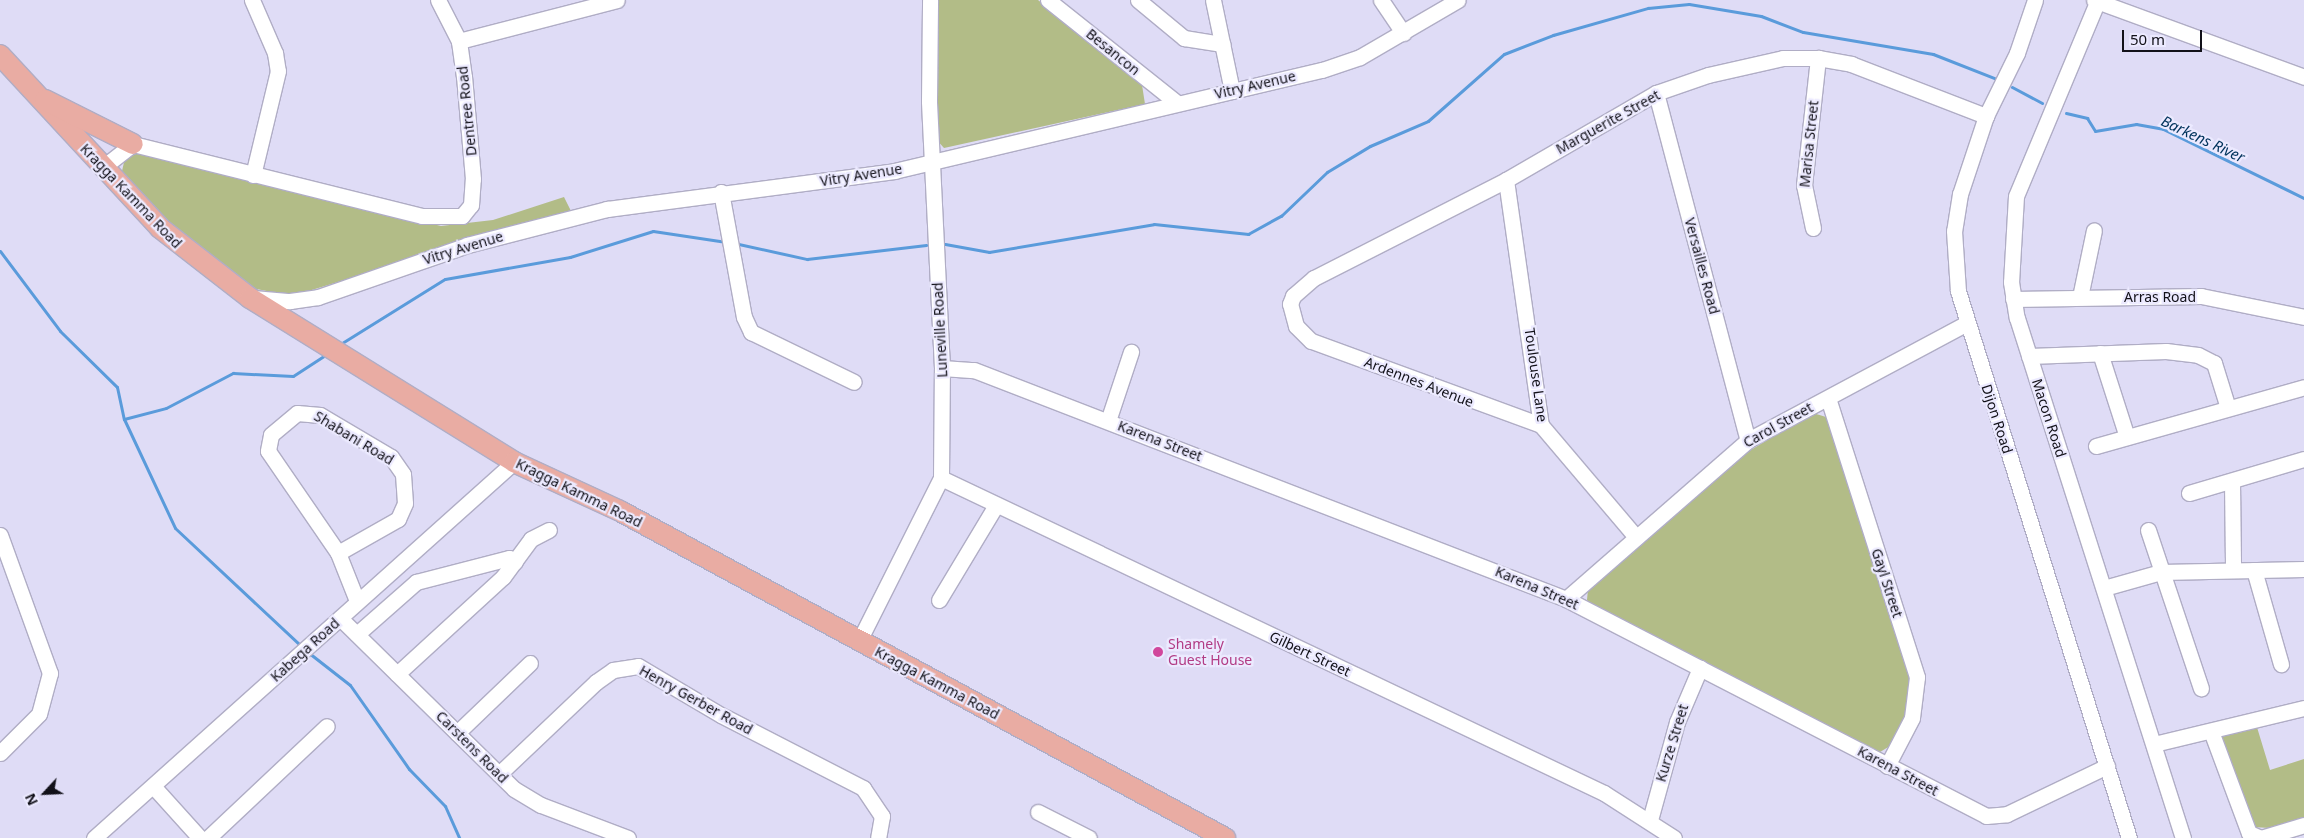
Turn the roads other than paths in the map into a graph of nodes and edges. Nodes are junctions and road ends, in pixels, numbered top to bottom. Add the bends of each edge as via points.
1 (252, 0) edge
2 (438, 0) edge
3 (617, 0) edge
4 (930, 0) edge
5 (1048, 0) edge
6 (1138, 0) edge
7 (1213, 0) edge
8 (1382, 0) edge
9 (1458, 0) edge
10 (2035, 0) edge
11 (2096, 0) edge
12 (1403, 33) junction
13 (459, 41) junction
14 (1223, 44) junction
15 (0, 55) edge
16 (1818, 58) junction
17 (2304, 77) edge
18 (1232, 91) junction
19 (1656, 93) junction
20 (36, 95) junction
21 (1177, 103) junction
22 (1986, 116) junction
23 (134, 144) junction
24 (931, 163) junction
25 (102, 168) junction
26 (253, 175) junction
27 (1506, 180) junction
28 (721, 192) junction
29 (1813, 228) dead end
30 (2094, 230) dead end
31 (250, 298) junction
32 (2080, 298) junction
33 (2013, 300) junction
34 (2304, 317) edge
35 (1967, 323) junction
36 (1300, 333) joint
37 (1131, 352) dead end
38 (2100, 353) junction
39 (2030, 356) junction
40 (942, 368) junction
41 (854, 382) dead end
42 (2304, 386) edge
43 (1828, 398) junction
44 (2228, 408) junction
45 (1108, 421) junction
46 (1541, 425) junction
47 (2127, 437) junction
48 (1748, 440) junction
49 (2096, 446) dead end
50 (2304, 459) edge
51 (514, 462) junction
52 (941, 478) junction
53 (2232, 482) junction
54 (2189, 493) dead end
55 (996, 505) junction
56 (549, 530) dead end
57 (2148, 530) dead end
58 (0, 535) edge
59 (1636, 537) junction
60 (338, 554) junction
61 (515, 562) junction
62 (2304, 568) edge
63 (2233, 570) junction
64 (2254, 570) junction
65 (2161, 572) junction
66 (2104, 588) junction
67 (1566, 599) junction
68 (939, 600) dead end
69 (357, 601) junction
70 (336, 622) junction
71 (357, 634) junction
72 (859, 640) junction
73 (530, 663) dead end
74 (2281, 664) dead end
75 (1700, 668) junction
76 (397, 674) junction
77 (2200, 688) dead end
78 (2304, 708) edge
79 (327, 726) dead end
80 (2211, 731) junction
81 (457, 733) junction
82 (2154, 744) junction
83 (0, 753) edge
84 (1887, 766) junction
85 (2107, 766) junction
86 (499, 774) junction
87 (153, 786) junction
88 (1038, 812) dead end
89 (1650, 820) junction
90 (2304, 825) edge
91 (94, 838) edge
92 (200, 838) edge
93 (208, 838) edge
94 (628, 838) edge
95 (878, 838) edge
96 (1089, 838) edge
97 (1225, 838) edge
98 (1674, 838) edge
99 (2129, 838) edge
100 (2183, 838) edge

1 - 26 street via 275,53 278,71
2 - 13 street, Dentree Road
3 - 13 street
4 - 24 street, Luneville Road
5 - 21 street, Besancon
6 - 14 street via 1184,38
7 - 14 street
8 - 12 street
9 - 12 street, Vitry Avenue
10 - 22 street, Dijon Road via 2017,52
11 - 17 street
11 - 33 street, Macon Road via 2016,196 2010,247
12 - 18 street, Vitry Avenue via 1360,57 1322,70
13 - 26 street, Dentree Road via 473,178 471,205 455,218 422,216
14 - 18 street
15 - 20 main road, Kragga Kamma Road
16 - 19 street, Marguerite Street via 1761,62
16 - 22 street, Marguerite Street via 1852,64
16 - 29 street, Marisa Street via 1804,185
18 - 21 street, Vitry Avenue
19 - 27 street, Marguerite Street
19 - 48 street, Versailles Road
20 - 23 main road
20 - 25 main road, Kragga Kamma Road
21 - 24 street, Vitry Avenue
22 - 35 street, Dijon Road via 1960,194 1954,231 1958,291
23 - 25 street
23 - 26 street
24 - 28 street, Vitry Avenue via 841,180
24 - 40 street, Luneville Road
25 - 31 main road, Kragga Kamma Road via 180,246
27 - 36 street, Marguerite Street via 1304,283 1290,304
27 - 46 street, Toulouse Lane
28 - 31 street, Vitry Avenue via 608,209 467,245 303,300
28 - 41 street via 751,332
30 - 32 street
31 - 51 main road, Kragga Kamma Road
32 - 33 street, Arras Road
32 - 34 street, Arras Road via 2201,296
33 - 39 street, Macon Road
35 - 43 street, Carol Street
35 - 85 street, Dijon Road
36 - 46 street, Ardennes Avenue via 1502,414
37 - 45 street
38 - 39 street
38 - 44 street via 2183,352 2207,358 2220,374
38 - 47 street
39 - 66 street, Macon Road
40 - 45 street, Karena Street via 974,370
40 - 52 street, Luneville Road
42 - 44 street
43 - 48 street, Carol Street
43 - 84 street, Gayl Street via 1917,677 1912,718
44 - 47 street
45 - 67 street, Karena Street
46 - 59 street, Toulouse Lane
47 - 49 street
48 - 59 street, Carol Street
50 - 53 street
51 - 69 street, Kabega Road
51 - 72 main road, Kragga Kamma Road via 620,511
52 - 55 street, Gilbert Street
52 - 72 street, Luneville Road
53 - 54 street
53 - 63 street
55 - 68 street
55 - 89 street, Gilbert Street via 1604,793
56 - 61 street via 531,539
57 - 65 street
58 - 83 street via 50,674 39,714
59 - 67 street, Carol Street
60 - 60 street, Shabani Road via 268,451 271,436 297,413 320,416 391,457 403,474 405,503 398,519
60 - 69 street, Shabani Road
61 - 71 street via 509,558 416,582
61 - 76 street
62 - 64 street
63 - 64 street
63 - 65 street
64 - 74 street
65 - 66 street
65 - 77 street
66 - 82 street, Macon Road
67 - 75 street, Karena Street
69 - 70 street, Kabega Road
70 - 71 street, Carstens Road
70 - 87 street, Kabega Road
71 - 76 street, Carstens Road
72 - 97 main road, Kragga Kamma Road
73 - 81 street
75 - 84 street, Karena Street
75 - 89 street, Kurze Street via 1677,722
76 - 81 street, Carstens Road
78 - 80 street
79 - 93 street
80 - 82 street
80 - 90 street via 2249,834 2261,838
81 - 86 street, Carstens Road
82 - 100 street, Macon Road
84 - 85 street, Karena Street via 1976,812 1996,816
85 - 99 street, Dijon Road
86 - 94 street, Carstens Road via 541,805
86 - 95 street, Henry Gerber Road via 596,682 613,670 638,666 721,715 863,788 882,816
87 - 91 street, Kabega Road
87 - 92 street
88 - 96 street
89 - 98 street, Gilbert Street

